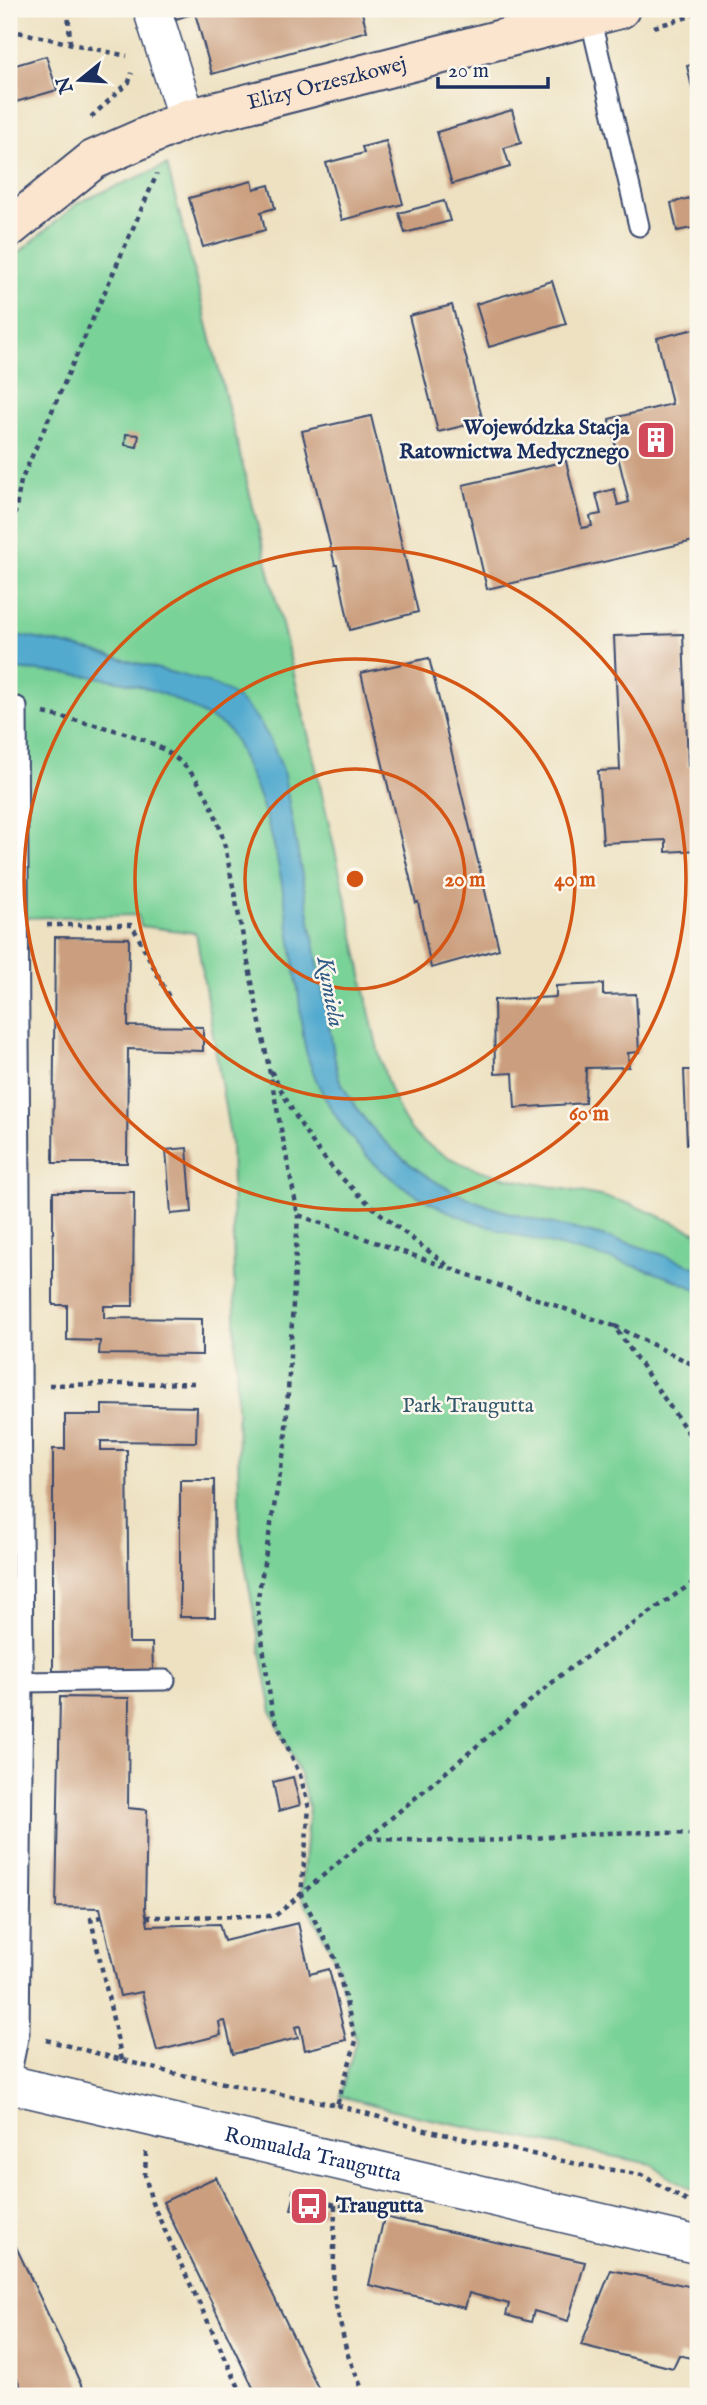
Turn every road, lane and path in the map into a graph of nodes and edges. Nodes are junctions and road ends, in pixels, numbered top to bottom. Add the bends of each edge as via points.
1 (68, 9) edge
2 (152, 9) edge
3 (605, 13) edge
4 (9, 30) edge
5 (70, 42) junction
6 (137, 59) dead end
7 (187, 120) junction
8 (153, 180) dead end
9 (639, 226) dead end
10 (9, 229) edge
11 (9, 545) edge
12 (17, 707) joint
13 (18, 925) junction
14 (169, 997) dead end
15 (268, 1064) junction
16 (298, 1215) junction
17 (455, 1271) junction
18 (614, 1326) junction
19 (698, 1367) edge
20 (198, 1383) dead end
21 (21, 1385) junction
22 (698, 1447) edge
23 (698, 1579) edge
24 (166, 1680) dead end
25 (23, 1682) junction
26 (15, 1772) edge
27 (698, 1835) edge
28 (368, 1838) junction
29 (301, 1895) junction
30 (102, 1917) dead end
31 (146, 1917) dead end
32 (19, 2033) junction
33 (122, 2060) junction
34 (9, 2083) edge
35 (337, 2105) junction
36 (146, 2146) dead end
37 (335, 2205) dead end
38 (698, 2206) edge
39 (698, 2245) edge
40 (243, 2396) edge
41 (365, 2396) edge

1 - 5 path
2 - 7 street
3 - 7 street, Elizy Orzeszkowej
3 - 9 lane
4 - 5 path
5 - 6 path
7 - 10 street, Elizy Orzeszkowej via 93,160
8 - 11 path via 25,470
12 - 13 lane
12 - 15 path via 146,739 173,755 201,783 219,824
13 - 14 path via 132,925
13 - 21 lane
15 - 16 path
15 - 17 path via 295,1116 325,1159 362,1196
16 - 17 path
16 - 29 path via 285,1445 257,1603 272,1712 309,1808
17 - 18 path
18 - 19 path
18 - 22 path
20 - 21 path
21 - 25 lane
23 - 28 path via 566,1671
24 - 25 lane
25 - 26 lane
26 - 32 lane
27 - 28 path via 663,1831 504,1840
28 - 29 path
29 - 31 path via 275,1916
29 - 35 path via 335,1958 356,2041
30 - 33 path via 91,1919
32 - 33 path
32 - 34 lane
33 - 35 path
34 - 39 street, Romualda Traugutta
35 - 38 path via 447,2135 642,2175
36 - 40 path via 145,2175 152,2203
37 - 41 path via 333,2292 347,2353

